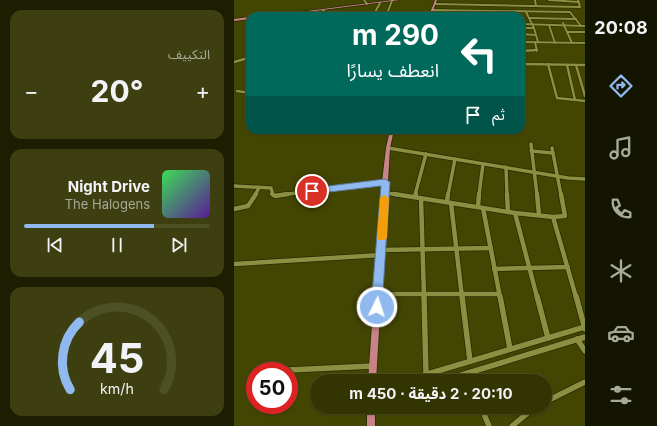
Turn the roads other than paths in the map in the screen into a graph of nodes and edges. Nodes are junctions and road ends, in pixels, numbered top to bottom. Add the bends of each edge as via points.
1 (364, 0) edge
2 (399, 0) edge
3 (436, 0) edge
4 (449, 0) edge
5 (464, 0) edge
6 (478, 0) edge
7 (492, 0) edge
8 (506, 0) edge
9 (521, 0) edge
10 (535, 0) edge
11 (549, 0) edge
12 (564, 0) edge
13 (392, 1) junction
14 (578, 1) edge
15 (380, 3) junction
16 (367, 4) junction
17 (434, 4) junction
18 (448, 4) junction
19 (463, 5) junction
20 (477, 5) junction
21 (492, 5) junction
22 (507, 6) junction
23 (521, 6) junction
24 (536, 6) junction
25 (551, 6) junction
26 (566, 7) junction
27 (324, 10) joint
28 (432, 10) joint
29 (441, 10) joint
30 (454, 10) joint
31 (470, 10) joint
32 (480, 11) joint
33 (496, 11) joint
34 (315, 12) edge
35 (375, 12) edge
36 (387, 12) edge
37 (526, 12) junction
38 (540, 12) junction
39 (556, 12) junction
40 (246, 18) edge
41 (529, 18) junction
42 (543, 18) junction
43 (560, 19) junction
44 (576, 19) junction
45 (234, 20) edge
46 (525, 25) edge
47 (548, 25) junction
48 (564, 25) junction
49 (533, 26) junction
50 (583, 26) edge
51 (525, 27) edge
52 (585, 29) edge
53 (567, 32) junction
54 (585, 32) edge
55 (525, 34) edge
56 (536, 35) junction
57 (525, 42) edge
58 (536, 42) junction
59 (555, 43) junction
60 (572, 43) junction
61 (585, 43) edge
62 (525, 51) edge
63 (246, 59) edge
64 (234, 62) edge
65 (525, 64) edge
66 (548, 64) junction
67 (567, 65) junction
68 (576, 65) junction
69 (585, 65) edge
70 (236, 91) dead end
71 (246, 92) edge
72 (585, 96) edge
73 (575, 100) junction
74 (585, 101) edge
75 (391, 134) edge
76 (531, 144) dead end
77 (388, 148) junction
78 (552, 148) dead end
79 (531, 151) junction
80 (553, 153) junction
81 (426, 154) junction
82 (455, 159) junction
83 (483, 164) junction
84 (506, 167) junction
85 (534, 172) junction
86 (557, 176) junction
87 (585, 179) edge
88 (385, 182) junction
89 (234, 186) edge
90 (259, 188) junction
91 (385, 193) junction
92 (415, 197) junction
93 (421, 198) junction
94 (449, 203) junction
95 (481, 207) junction
96 (234, 209) edge
97 (508, 212) junction
98 (515, 213) junction
99 (539, 215) junction
100 (553, 217) junction
101 (490, 248) junction
102 (457, 249) junction
103 (422, 250) junction
104 (381, 253) junction
105 (234, 264) edge
106 (568, 267) junction
107 (529, 268) junction
108 (494, 269) junction
109 (378, 294) junction
110 (424, 294) junction
111 (462, 294) junction
112 (499, 294) junction
113 (585, 328) edge
114 (585, 336) edge
115 (548, 338) junction
116 (577, 339) junction
117 (510, 350) junction
118 (585, 351) edge
119 (470, 361) junction
120 (373, 366) junction
121 (298, 370) edge
122 (468, 373) joint
123 (372, 374) edge
124 (426, 374) joint
125 (465, 374) edge
126 (585, 382) edge
127 (552, 398) edge
128 (371, 414) edge
129 (484, 414) edge
130 (527, 414) edge
131 (371, 426) edge
132 (489, 426) edge
133 (512, 426) edge

1 - 16 street
2 - 13 main road
3 - 17 main road
4 - 18 street
5 - 19 street
6 - 20 street
7 - 21 street
8 - 22 street
9 - 23 street
10 - 24 street
11 - 12 street
11 - 25 street
12 - 14 street
12 - 26 street
13 - 15 main road
13 - 36 street
14 - 26 street via 580,7
15 - 16 main road
15 - 35 street
16 - 27 main road
17 - 18 street
17 - 28 main road
18 - 19 street
19 - 20 street
20 - 21 street
21 - 22 street
22 - 23 street
23 - 24 street
24 - 25 street
25 - 26 street
27 - 34 main road
28 - 29 street
29 - 30 street
30 - 31 street
31 - 32 street
32 - 33 street
33 - 37 street
37 - 38 street
37 - 41 street
38 - 39 street
38 - 42 street
39 - 43 street
39 - 44 street via 572,12
40 - 45 main road
41 - 42 street
41 - 49 street
42 - 43 street
42 - 47 street
43 - 44 street
43 - 48 street
44 - 50 street
46 - 49 street
47 - 48 street
47 - 49 street
47 - 59 street
48 - 50 street
48 - 53 street
49 - 51 street
49 - 56 street
50 - 52 street
53 - 54 street
53 - 60 street
55 - 56 street
56 - 58 street
57 - 58 street
58 - 59 street
58 - 62 street via 537,51
59 - 60 street
60 - 61 street
63 - 64 street
65 - 66 street
66 - 67 street
66 - 73 street via 556,98
67 - 68 street
67 - 73 street
68 - 69 street
68 - 72 street
70 - 71 street
73 - 74 street
75 - 77 main road
76 - 79 street
77 - 81 street
77 - 88 main road
78 - 80 street
79 - 80 street
79 - 85 street
80 - 86 street
81 - 82 street
81 - 92 street
82 - 83 street
82 - 94 street
83 - 84 street
83 - 95 street
84 - 85 street
84 - 97 street
85 - 86 street
85 - 99 street
86 - 87 street
86 - 100 street via 565,216
88 - 90 street via 282,195 272,189
88 - 91 main road
89 - 90 street
90 - 96 street via 248,207
91 - 92 street
91 - 104 main road
92 - 93 street
93 - 94 street
93 - 103 street
94 - 95 street
94 - 102 street
95 - 97 street
95 - 101 street
97 - 98 street
98 - 99 street
98 - 107 street
99 - 100 street
100 - 106 street
101 - 102 street
101 - 108 street
102 - 103 street
102 - 111 street
103 - 104 street
103 - 110 street
104 - 105 street
104 - 109 main road
106 - 107 street
106 - 113 street
107 - 108 street
107 - 115 street
108 - 112 street
109 - 110 street
109 - 120 main road
110 - 111 street
110 - 124 street
111 - 112 street
111 - 119 street
112 - 117 street
113 - 115 street
114 - 116 street
115 - 117 street
116 - 118 street
116 - 122 street
117 - 119 street
119 - 124 street
120 - 121 street
120 - 123 main road
122 - 125 street
126 - 127 street
128 - 131 main road
129 - 132 street
130 - 133 street

